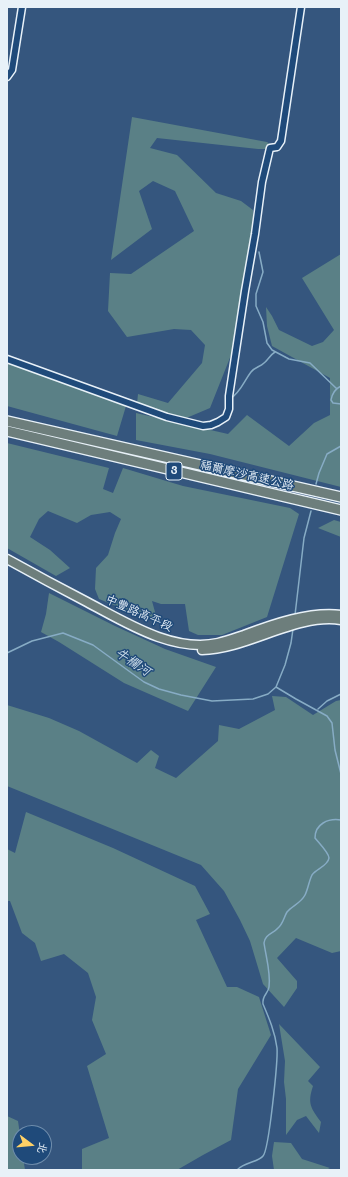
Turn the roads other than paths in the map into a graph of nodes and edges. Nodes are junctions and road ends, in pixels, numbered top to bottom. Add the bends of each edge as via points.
1 (22, 7) edge
2 (301, 7) edge
3 (7, 77) edge
4 (7, 359) edge
5 (7, 421) edge
6 (7, 431) edge
7 (341, 497) edge
8 (341, 510) edge
9 (7, 559) edge
10 (7, 565) edge
11 (40, 580) junction
12 (341, 615) edge
13 (314, 618) junction
14 (341, 620) edge

1 - 3 street via 12,70
2 - 4 street via 281,141 277,147 270,148 262,182 226,417 203,426 167,417
5 - 7 highway, 福爾摩沙高速公路 / 3
6 - 8 highway, 福爾摩沙高速公路 / 3
9 - 11 main road, 中豐路高平段
10 - 11 main road, 中豐路高平段
11 - 13 main road, 中豐路高平段 via 149,634 182,646 217,643
12 - 13 main road, 中豐路高平段
13 - 14 main road, 中豐路高平段

